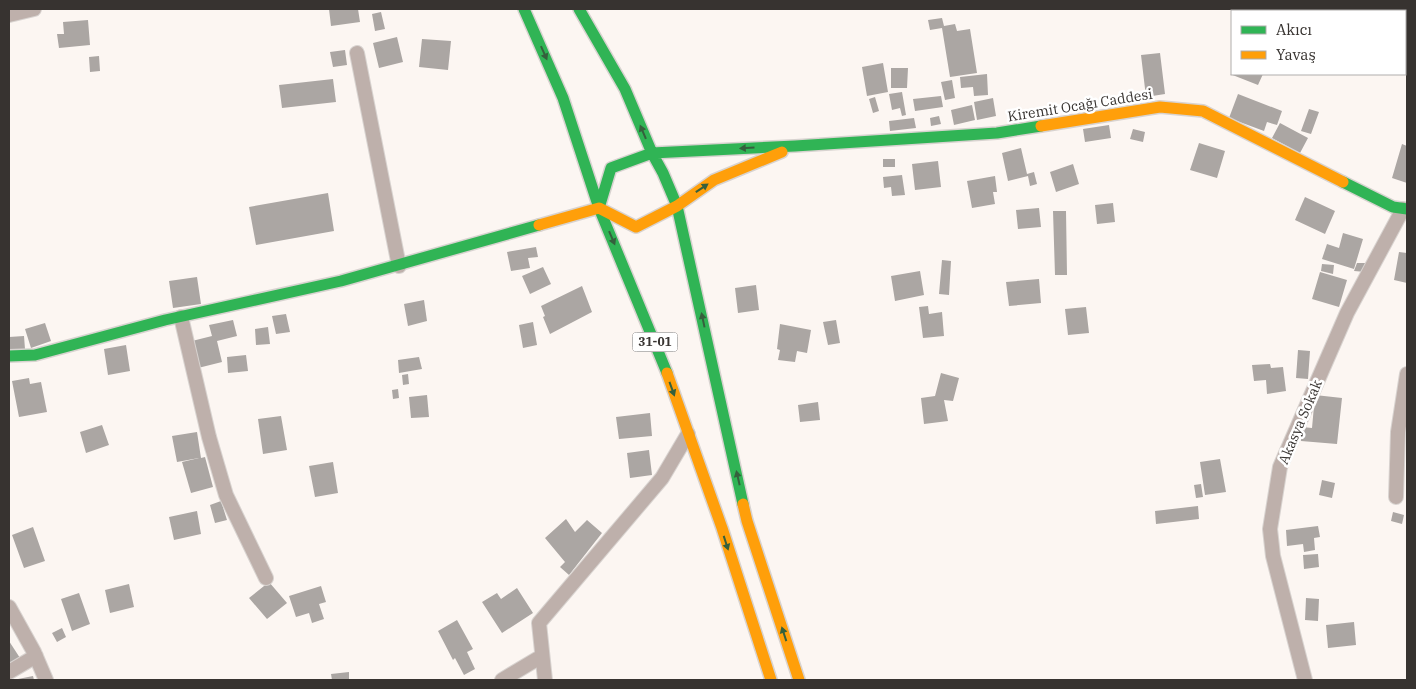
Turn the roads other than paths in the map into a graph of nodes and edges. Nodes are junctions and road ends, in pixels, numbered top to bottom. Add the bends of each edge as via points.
1 (34, 9) edge
2 (524, 9) edge
3 (579, 9) edge
4 (9, 15) edge
5 (357, 53) dead end
6 (795, 146) junction
7 (652, 153) junction
8 (677, 206) junction
9 (599, 208) junction
10 (1405, 209) edge
11 (399, 266) junction
12 (181, 317) junction
13 (9, 356) edge
14 (1407, 374) edge
15 (688, 434) junction
16 (1396, 497) dead end
17 (266, 578) dead end
18 (9, 607) edge
19 (36, 656) junction
20 (542, 656) junction
21 (9, 672) edge
22 (46, 680) edge
23 (502, 680) edge
24 (545, 680) edge
25 (771, 680) edge
26 (799, 680) edge
27 (1306, 680) edge

1 - 4 street
2 -> 9 main road, 31-01 via 563,98
7 -> 3 main road via 625,89
5 - 11 street
6 -> 7 main road, Kiremit Ocağı Caddesi
8 -> 6 main road via 714,180
6 - 10 main road, Kiremit Ocağı Caddesi via 997,133 1160,107 1203,110 1393,207
7 - 8 main road
7 - 9 main road, Kiremit Ocağı Caddesi via 611,168
8 - 9 main road via 636,227
26 -> 8 main road via 747,521
9 - 11 main road
9 -> 15 main road, 31-01 via 658,349
10 - 27 street, Akasya Sokak via 1346,313 1280,466 1270,529 1273,556
11 - 12 main road
12 - 13 main road via 34,355
12 - 17 street via 226,495
14 - 16 street via 1398,432
15 - 20 street via 662,478 538,623
15 -> 25 main road, 31-01
18 - 19 street
19 - 21 street
19 - 22 street
20 - 23 street
20 - 24 street

